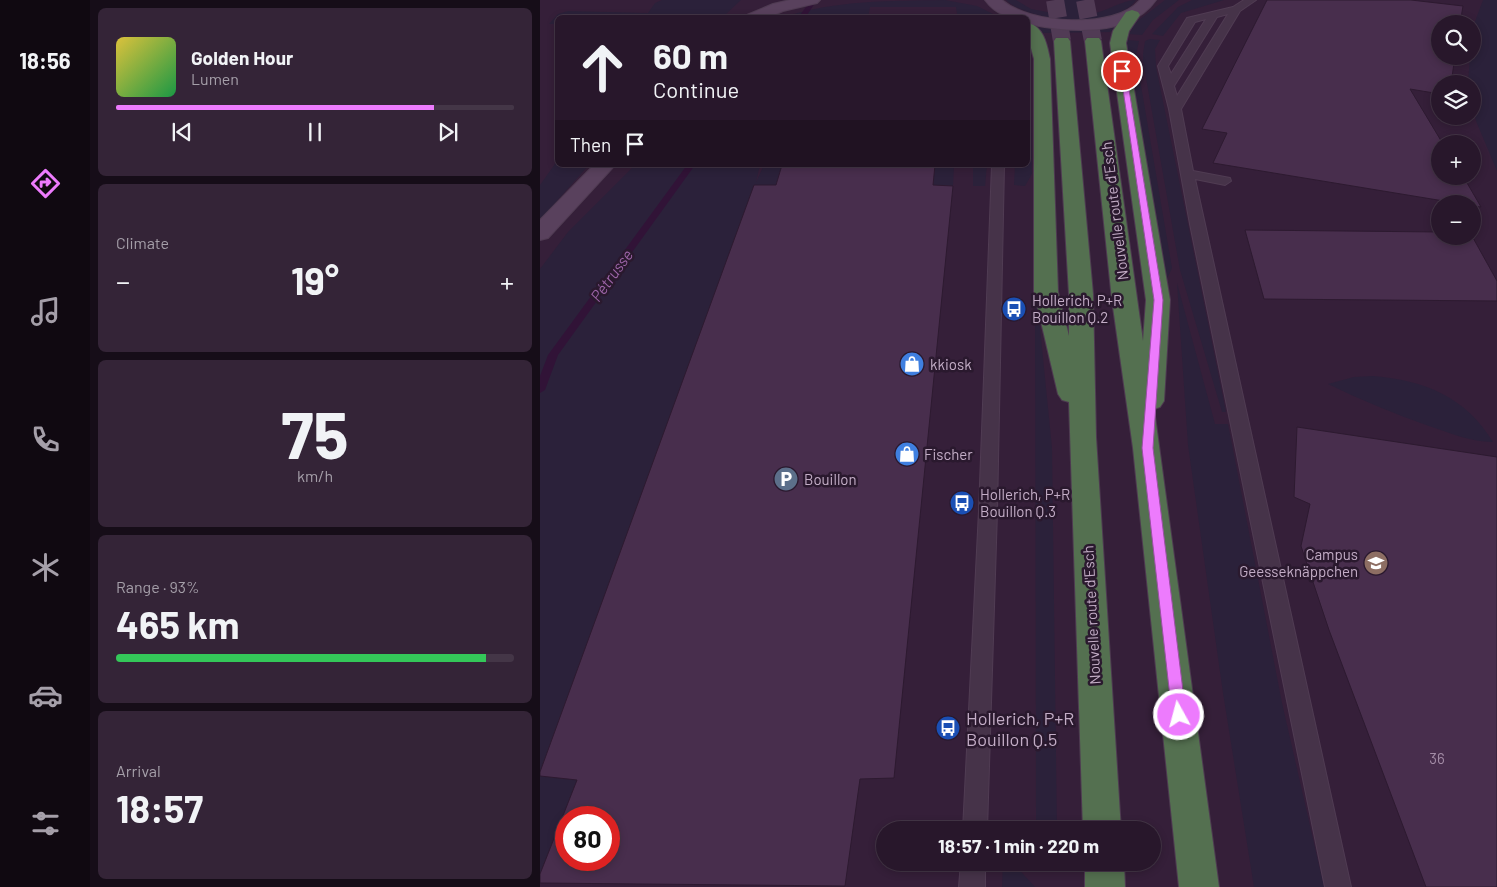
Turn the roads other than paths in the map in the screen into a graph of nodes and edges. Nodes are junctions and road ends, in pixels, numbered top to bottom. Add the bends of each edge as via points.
1 (812, 0) edge
2 (1149, 0) edge
3 (1251, 0) edge
4 (977, 1) edge
5 (995, 2) edge
6 (777, 5) edge
7 (1236, 9) junction
8 (759, 15) edge
9 (1016, 15) edge
10 (1132, 15) junction
11 (1030, 20) edge
12 (1030, 29) edge
13 (1062, 41) tunnel mouth
14 (1093, 41) tunnel mouth
15 (1175, 109) junction
16 (603, 167) edge
17 (998, 167) edge
18 (1188, 174) junction
19 (1225, 181) dead end
20 (540, 233) edge
21 (1082, 437) junction
22 (1147, 448) junction
23 (975, 821) edge
24 (1102, 821) edge
25 (973, 871) edge
26 (1104, 871) edge
27 (972, 887) edge
28 (1105, 887) edge
29 (1199, 887) edge
30 (1338, 887) edge

1 - 6 street
2 - 10 street
3 - 7 lane
4 - 5 street
5 - 9 street
6 - 8 street
7 - 15 lane
7 - 15 lane via 1191,20 1163,66
10 - 11 street via 1082,24
10 - 22 highway via 1118,36 1118,44 1158,300
12 - 21 highway via 1036,36 1042,59 1046,292
13 - 21 highway, Nouvelle route d'Esch via 1081,294
14 - 22 highway, Nouvelle route d'Esch via 1124,300
15 - 18 lane
16 - 20 street
17 - 23 lane
18 - 19 lane
18 - 30 lane
21 - 24 highway, Nouvelle route d'Esch
22 - 29 highway, Nouvelle route d'Esch
25 - 27 lane
26 - 28 highway

